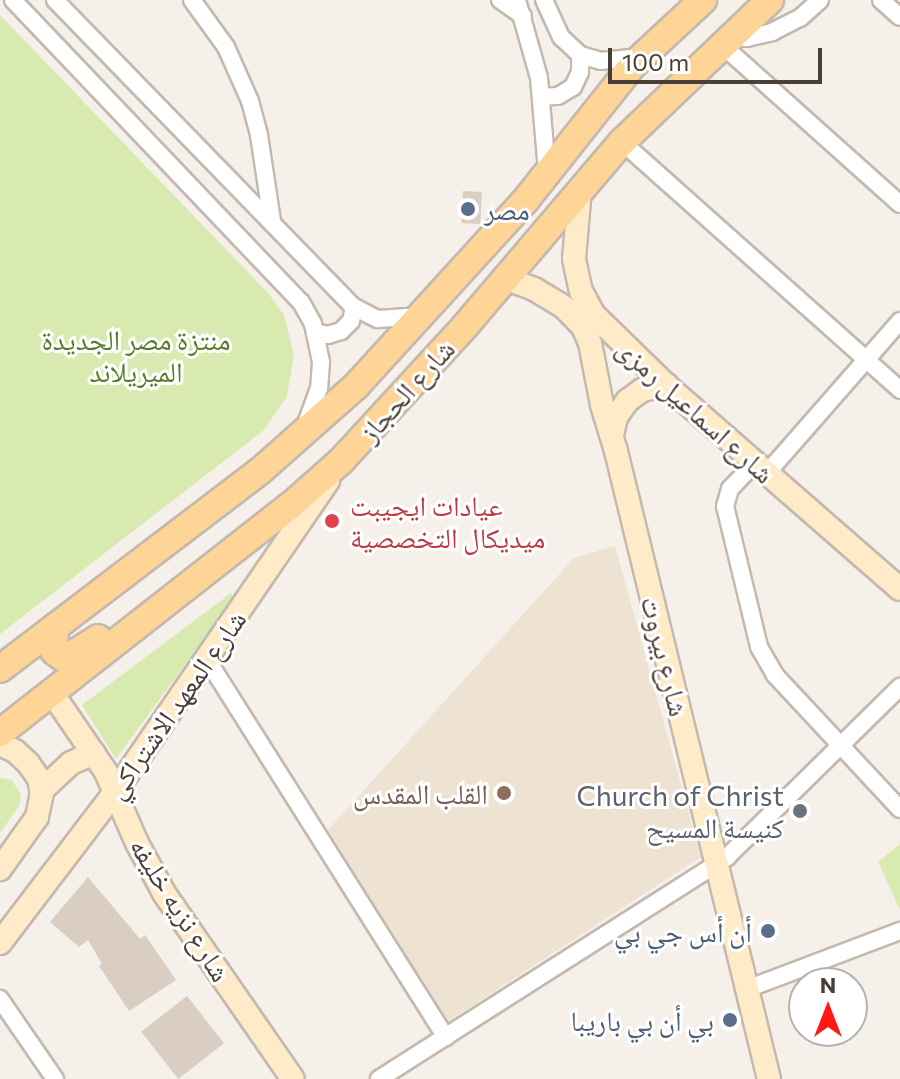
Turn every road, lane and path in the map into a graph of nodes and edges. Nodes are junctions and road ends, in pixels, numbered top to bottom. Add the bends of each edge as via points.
1 (13, 0) edge
2 (55, 0) edge
3 (192, 0) edge
4 (500, 0) edge
5 (517, 0) edge
6 (544, 0) edge
7 (703, 0) edge
8 (770, 0) edge
9 (820, 0) edge
10 (881, 0) edge
11 (523, 16) junction
12 (900, 17) edge
13 (726, 40) junction
14 (580, 55) junction
15 (642, 57) junction
16 (542, 97) junction
17 (622, 142) junction
18 (548, 176) junction
19 (580, 189) junction
20 (900, 204) edge
21 (272, 223) junction
22 (504, 278) junction
23 (354, 307) junction
24 (427, 313) junction
25 (900, 321) edge
26 (316, 332) junction
27 (866, 360) junction
28 (666, 385) junction
29 (900, 390) edge
30 (612, 435) junction
31 (301, 436) junction
32 (342, 460) junction
33 (761, 468) junction
34 (900, 589) edge
35 (145, 622) junction
36 (55, 627) junction
37 (208, 661) junction
38 (0, 669) edge
39 (900, 687) edge
40 (52, 693) junction
41 (0, 733) edge
42 (0, 744) edge
43 (842, 744) junction
44 (94, 753) junction
45 (41, 791) junction
46 (115, 792) junction
47 (900, 809) edge
48 (717, 865) junction
49 (0, 869) edge
50 (900, 931) edge
51 (0, 943) edge
52 (747, 989) junction
53 (0, 999) edge
54 (446, 1037) junction
55 (763, 1077) edge
56 (55, 1079) edge
57 (293, 1079) edge
58 (379, 1079) edge

1 - 26 street via 286,282
2 - 21 street
3 - 21 street via 220,36 246,89 259,135
4 - 11 street
5 - 11 street
6 - 14 street via 561,37
7 - 15 main road, شارع الحجاز
8 - 13 main road, شارع الحجاز
9 - 13 street via 772,32
10 - 12 street
11 - 16 street
13 - 17 main road, شارع الحجاز
13 - 20 street
14 - 15 street via 601,61
14 - 16 street via 573,87
15 - 18 main road, شارع الحجاز
16 - 18 street
17 - 19 main road, شارع الحجاز
17 - 27 street
18 - 24 main road, شارع الحجاز
19 - 22 main road, شارع الحجاز
19 - 28 street, شارع اسماعيل رمزى via 574,259 585,300 610,334
21 - 23 street
22 - 30 street, شارع بيروت via 545,294 583,327
22 - 32 main road, شارع الحجاز
23 - 24 street via 391,320
23 - 26 street via 351,321 341,331
24 - 31 main road, شارع الحجاز
25 - 27 street
26 - 31 street via 319,388
27 - 29 street
27 - 33 street
28 - 30 street via 642,390 627,401
28 - 33 street, شارع اسماعيل رمزى
30 - 48 street, شارع بيروت
31 - 36 main road, شارع الحجاز
32 - 35 main road, شارع الحجاز
32 - 37 street, شارع المعهد الاشتراكي
33 - 34 street, شارع اسماعيل رمزى
33 - 43 street via 730,489 725,506 757,639 775,675
35 - 36 main road via 105,634 67,658 54,651
35 - 40 main road, شارع الحجاز
36 - 38 main road, شارع الحجاز
37 - 46 street, شارع المعهد الاشتراكي
37 - 54 street
39 - 43 street
40 - 41 main road, شارع الحجاز
40 - 44 street, شارع نزيه خليفه
42 - 45 street via 28,763
43 - 47 street
43 - 48 street
44 - 45 street via 71,763
44 - 46 street, شارع نزيه خليفه
45 - 49 street via 37,817
46 - 51 street, شارع المعهد الاشتراكي
46 - 57 street, شارع نزيه خليفه via 164,893
48 - 52 street, شارع بيروت
48 - 54 street
50 - 52 street
52 - 55 street, شارع بيروت
53 - 56 street
54 - 58 street

